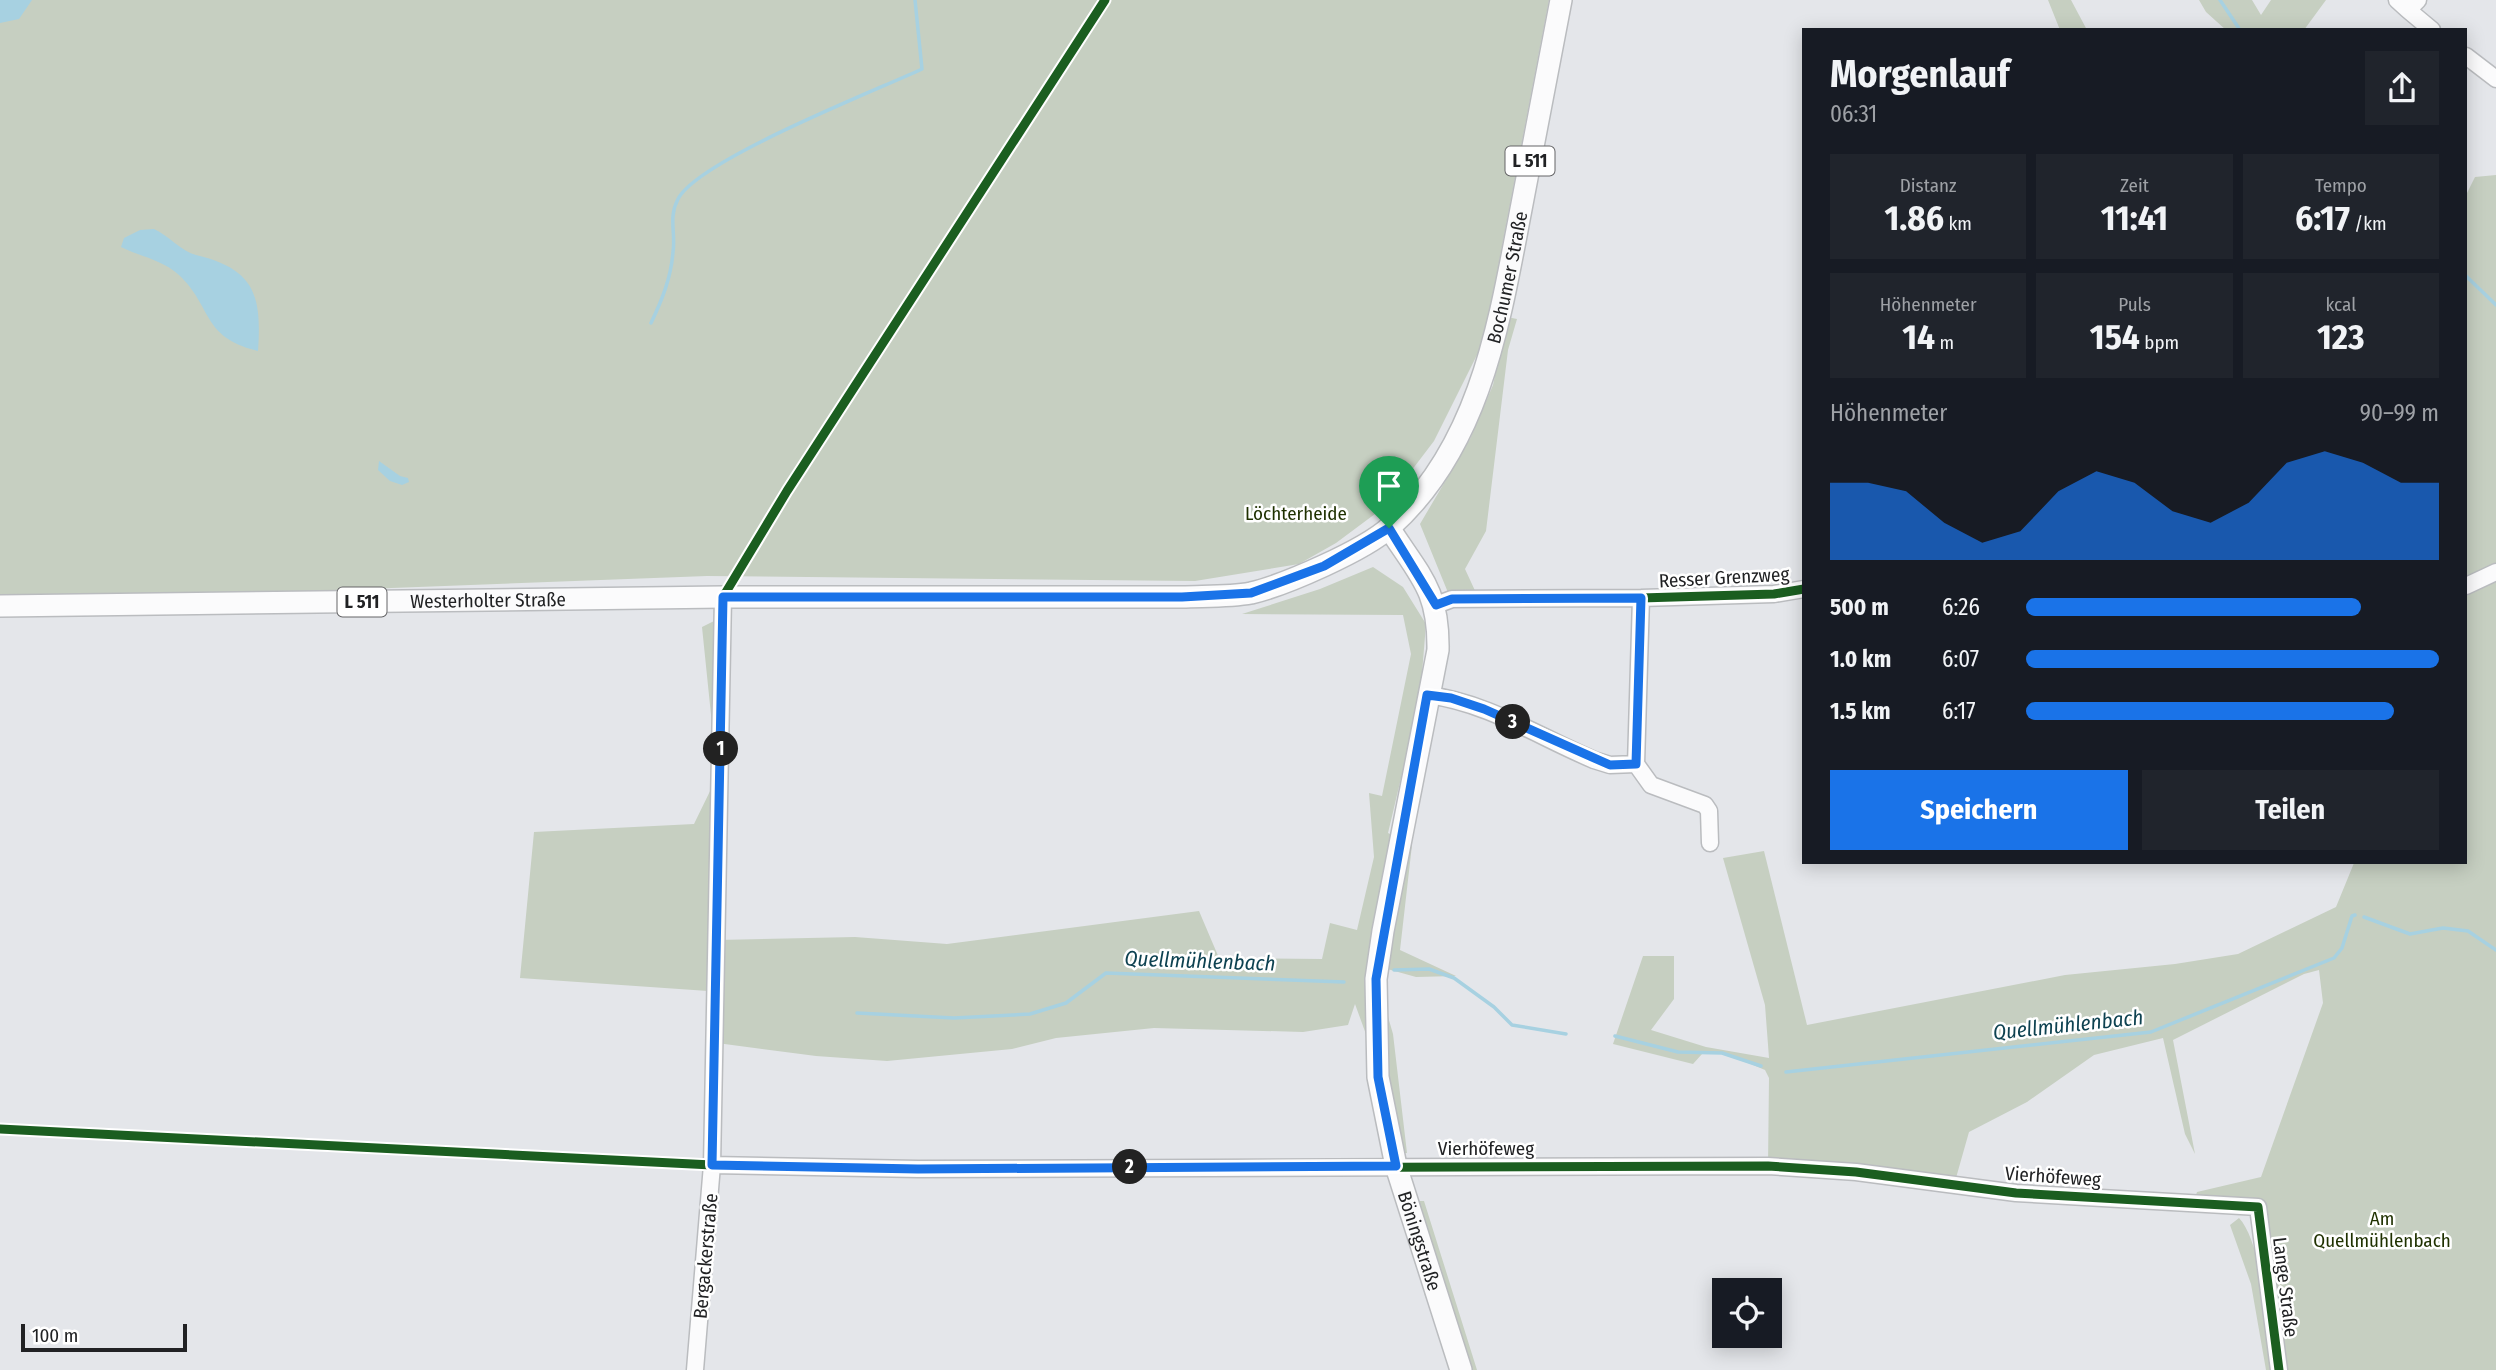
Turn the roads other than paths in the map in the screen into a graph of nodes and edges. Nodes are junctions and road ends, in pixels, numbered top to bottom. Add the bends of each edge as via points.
1 (1561, 0) edge
2 (2408, 3) edge
3 (2430, 28) edge
4 (2467, 57) edge
5 (2496, 79) edge
6 (1389, 528) junction
7 (2496, 572) edge
8 (2467, 586) edge
9 (1802, 589) edge
10 (723, 597) junction
11 (1641, 598) junction
12 (1436, 605) junction
13 (0, 606) edge
14 (1427, 695) junction
15 (1636, 764) junction
16 (1710, 843) dead end
17 (712, 1165) junction
18 (1396, 1166) junction
19 (2258, 1208) joint
20 (695, 1370) edge
21 (1461, 1370) edge
22 (2279, 1370) edge

1 - 6 main road, Bochumer Straße / L 511 via 1488,362 1447,455
2 - 3 street
4 - 5 street
6 - 10 main road, L 511 via 1324,566 1251,593
6 - 12 main road, Böningstraße
7 - 8 street
9 - 11 street, Resser Grenzweg
10 - 13 main road, Westerholter Straße / L 511
10 - 17 street, Bergackerstraße
11 - 12 street, Resser Grenzweg via 1452,599
11 - 15 street
12 - 14 main road, Böningstraße via 1438,650
14 - 15 street via 1484,709 1610,765
14 - 18 main road, Böningstraße via 1376,979 1378,1077
15 - 16 street via 1651,785 1705,805
17 - 18 street, Vierhöfeweg via 918,1169
17 - 20 street, Bergackerstraße
18 - 19 street, Vierhöfeweg via 1768,1167 1856,1172 2016,1193
18 - 21 main road, Böningstraße
19 - 22 street, Lange Straße

